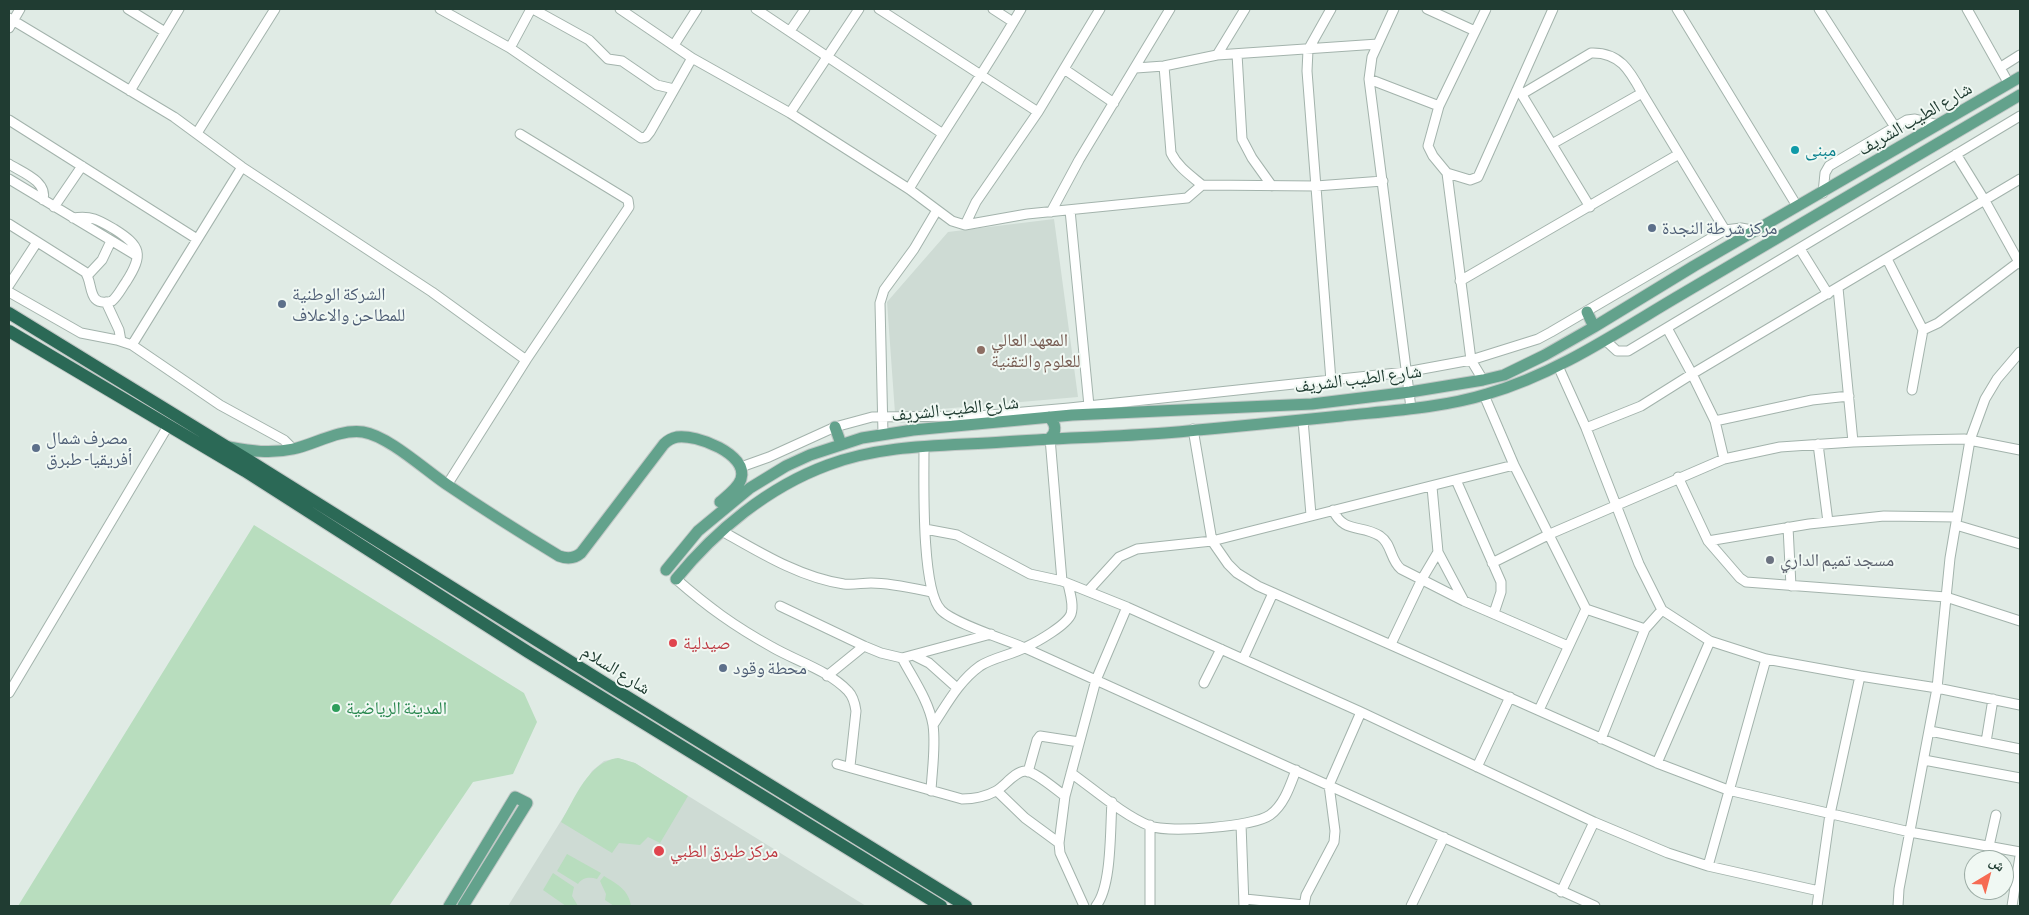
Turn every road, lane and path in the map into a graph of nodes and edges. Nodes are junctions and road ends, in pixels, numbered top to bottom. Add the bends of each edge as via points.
1 (20, 9) edge
2 (128, 9) edge
3 (179, 9) edge
4 (275, 9) edge
5 (440, 9) edge
6 (532, 9) edge
7 (620, 9) edge
8 (697, 9) edge
9 (756, 9) edge
10 (805, 9) edge
11 (859, 9) edge
12 (879, 9) edge
13 (993, 9) edge
14 (1021, 9) edge
15 (1100, 9) edge
16 (1170, 9) edge
17 (1246, 9) edge
18 (1331, 9) edge
19 (1394, 9) edge
20 (1427, 9) edge
21 (1486, 9) edge
22 (1553, 9) edge
23 (1677, 9) edge
24 (1819, 9) edge
25 (1967, 9) edge
26 (453, 12) edge
27 (10, 22) edge
28 (1013, 22) junction
29 (790, 30) junction
30 (1475, 31) junction
31 (165, 32) junction
32 (1378, 44) junction
33 (674, 45) junction
34 (510, 48) junction
35 (1308, 50) junction
36 (1237, 54) junction
37 (1217, 55) junction
38 (828, 56) junction
39 (2020, 56) edge
40 (692, 58) junction
41 (1164, 66) junction
42 (2001, 66) junction
43 (1136, 68) junction
44 (1064, 69) junction
45 (981, 76) junction
46 (2020, 77) edge
47 (1369, 79) junction
48 (2010, 84) junction
49 (674, 89) junction
50 (130, 91) junction
51 (1520, 91) junction
52 (1642, 93) junction
53 (2020, 95) edge
54 (1114, 103) junction
55 (1438, 106) junction
56 (1038, 112) junction
57 (790, 113) junction
58 (2020, 116) edge
59 (9, 120) edge
60 (1939, 125) junction
61 (1895, 127) junction
62 (197, 133) junction
63 (520, 134) dead end
64 (943, 134) junction
65 (1552, 144) junction
66 (1678, 154) junction
67 (1956, 154) junction
68 (9, 164) edge
69 (82, 166) junction
70 (242, 167) junction
71 (1447, 173) junction
72 (9, 179) edge
73 (2020, 179) edge
74 (1383, 181) junction
75 (1202, 185) junction
76 (1272, 186) junction
77 (1316, 186) junction
78 (909, 189) junction
79 (1823, 193) junction
80 (43, 200) junction
81 (1985, 201) junction
82 (1796, 206) junction
83 (54, 207) junction
84 (1590, 207) junction
85 (937, 210) junction
86 (1070, 210) junction
87 (1052, 212) junction
88 (73, 218) junction
89 (9, 224) edge
90 (965, 225) junction
91 (1725, 230) junction
92 (1757, 231) junction
93 (197, 238) junction
94 (110, 241) junction
95 (37, 242) junction
96 (1800, 249) junction
97 (137, 256) junction
98 (1887, 260) junction
99 (2020, 262) edge
100 (1694, 266) junction
101 (88, 275) junction
102 (1460, 282) junction
103 (1665, 283) junction
104 (1702, 283) junction
105 (9, 285) edge
106 (1838, 288) junction
107 (9, 292) edge
108 (1828, 294) junction
109 (1675, 298) junction
110 (106, 302) junction
111 (1587, 312) junction
112 (9, 313) edge
113 (1594, 327) junction
114 (1667, 328) junction
115 (1924, 330) junction
116 (9, 331) edge
117 (1605, 340) junction
118 (121, 341) junction
119 (132, 345) junction
120 (2020, 352) edge
121 (526, 360) junction
122 (1471, 360) junction
123 (1558, 366) junction
124 (1406, 372) junction
125 (1692, 374) junction
126 (1483, 380) junction
127 (1332, 381) junction
128 (1912, 390) dead end
129 (1410, 392) junction
130 (1484, 395) junction
131 (1848, 396) junction
132 (1089, 406) junction
133 (1412, 408) junction
134 (1072, 415) junction
135 (882, 416) junction
136 (1049, 417) junction
137 (1303, 420) junction
138 (1715, 421) junction
139 (168, 426) junction
140 (835, 427) junction
141 (1586, 428) junction
142 (1193, 429) junction
143 (883, 434) junction
144 (1078, 437) junction
145 (1050, 438) junction
146 (1970, 440) junction
147 (1853, 442) junction
148 (841, 444) junction
149 (1818, 444) junction
150 (227, 446) junction
151 (924, 448) junction
152 (293, 449) junction
153 (2020, 450) edge
154 (1724, 459) junction
155 (1514, 465) junction
156 (247, 466) junction
157 (741, 466) junction
158 (1678, 478) junction
159 (1456, 480) junction
160 (447, 485) junction
161 (1432, 487) junction
162 (1615, 506) junction
163 (1333, 510) junction
164 (1311, 515) junction
165 (712, 519) junction
166 (1957, 521) junction
167 (1828, 522) junction
168 (1788, 527) junction
169 (925, 529) junction
170 (722, 531) junction
171 (1550, 534) junction
172 (1212, 541) junction
173 (1708, 541) junction
174 (2020, 544) edge
175 (1438, 552) junction
176 (1492, 563) junction
177 (666, 570) dead end
178 (676, 579) joint
179 (1422, 579) junction
180 (1065, 582) junction
181 (1791, 586) junction
182 (1088, 591) junction
183 (931, 592) junction
184 (1273, 593) junction
185 (1946, 597) junction
186 (1464, 601) junction
187 (780, 606) dead end
188 (1127, 607) junction
189 (1586, 609) junction
190 (1662, 610) junction
191 (1494, 613) junction
192 (2020, 621) edge
193 (1645, 629) junction
194 (991, 634) junction
195 (1710, 641) junction
196 (1391, 644) junction
197 (864, 646) junction
198 (1568, 646) junction
199 (1026, 648) junction
200 (1221, 649) junction
201 (913, 655) junction
202 (902, 658) junction
203 (1243, 659) junction
204 (1766, 659) junction
205 (827, 676) junction
206 (1860, 676) junction
207 (1096, 680) junction
208 (1204, 683) dead end
209 (957, 688) junction
210 (1937, 688) junction
211 (9, 692) edge
212 (1510, 697) junction
213 (1993, 699) junction
214 (2020, 705) edge
215 (1539, 710) junction
216 (1361, 712) junction
217 (933, 725) junction
218 (1930, 731) junction
219 (1601, 739) junction
220 (1079, 742) junction
221 (1986, 742) junction
222 (2020, 748) edge
223 (1924, 760) junction
224 (1657, 763) junction
225 (837, 764) dead end
226 (850, 766) junction
227 (1477, 767) junction
228 (1296, 770) junction
229 (1028, 772) junction
230 (1071, 773) junction
231 (2020, 778) edge
232 (1329, 785) junction
233 (1728, 790) junction
234 (931, 791) junction
235 (997, 791) junction
236 (1065, 796) junction
237 (1112, 802) junction
238 (1830, 814) junction
239 (1996, 815) dead end
240 (1594, 822) junction
241 (1241, 824) junction
242 (1150, 825) junction
243 (1910, 832) junction
244 (1444, 837) junction
245 (1059, 843) junction
246 (1989, 846) junction
247 (2020, 852) edge
248 (2020, 856) edge
249 (1708, 866) junction
250 (1819, 891) junction
251 (1561, 892) junction
252 (1245, 902) edge
253 (1413, 905) edge
254 (449, 906) edge
255 (463, 906) edge
256 (941, 906) edge
257 (966, 906) edge
258 (1084, 906) edge
259 (1096, 906) edge
260 (1150, 906) edge
261 (1304, 906) edge
262 (1595, 906) edge
263 (1817, 906) edge
264 (1898, 906) edge
265 (2012, 906) edge

1 - 27 street
2 - 31 street
3 - 31 street
4 - 62 street
5 - 26 street
6 - 34 street
6 - 49 street via 589,40 608,59 622,61 657,85
7 - 33 street
8 - 33 street
9 - 29 street
10 - 29 street
11 - 38 street
12 - 45 street
13 - 28 street
14 - 28 street
15 - 44 street
16 - 43 street
17 - 37 street
18 - 35 street
19 - 32 street
20 - 30 street
21 - 30 street
22 - 51 street
23 - 82 street
24 - 61 street
25 - 42 street
26 - 34 street
27 - 50 street
28 - 45 street
29 - 38 street
30 - 55 street
31 - 50 street
32 - 35 street
32 - 47 street
33 - 40 street
34 - 49 street via 641,138 650,132
35 - 36 street
35 - 77 street via 1307,84
36 - 37 street
36 - 76 street via 1242,139
37 - 41 street
38 - 57 street
38 - 64 street
39 - 42 street
40 - 49 street
40 - 57 street
41 - 43 street
41 - 75 street via 1171,153 1182,169
42 - 48 street
43 - 54 street
44 - 54 street
44 - 56 street
45 - 56 street
45 - 64 street
46 - 48 main road, شارع الطيب الشريف
47 - 55 street
47 - 74 street
48 - 60 main road, شارع الطيب الشريف
50 - 62 street
51 - 52 street via 1591,53 1599,52 1624,64
51 - 65 street
51 - 71 street via 1478,177 1470,180
52 - 65 street
52 - 66 street
53 - 104 main road, شارع الطيب الشريف
54 - 87 street
55 - 71 street via 1428,146
56 - 90 street via 976,202
57 - 78 street
58 - 67 street
59 - 69 street
60 - 61 street via 1912,118
60 - 79 main road, شارع الطيب الشريف
61 - 79 street via 1829,166
62 - 70 street
63 - 121 street via 630,203
64 - 78 street
65 - 84 street
66 - 84 street
66 - 91 street
67 - 81 street
67 - 96 street
68 - 80 street via 39,183 44,191
69 - 83 street
69 - 93 street
70 - 93 street
70 - 121 street via 426,288
71 - 102 street
72 - 80 street
73 - 81 street
74 - 77 street
74 - 124 street
75 - 76 street
75 - 86 street via 1187,198
76 - 77 street
77 - 127 street
78 - 85 street
79 - 82 main road, شارع الطيب الشريف
80 - 83 street
81 - 98 street
81 - 99 street
82 - 92 main road, شارع الطيب الشريف
83 - 88 street
84 - 102 street
85 - 90 street via 952,221
85 - 135 street via 884,290 880,303
86 - 87 street
86 - 132 street
87 - 90 street
88 - 94 street
88 - 97 street via 87,216 100,220 130,239
89 - 95 street
91 - 92 street
91 - 111 street
92 - 100 main road, شارع الطيب الشريف
93 - 119 street
94 - 97 street
94 - 101 street via 102,260
95 - 101 street
95 - 105 street
96 - 108 street
96 - 114 street
97 - 110 street via 134,270 116,297
98 - 106 street
98 - 115 street
99 - 115 street
100 - 103 main road, شارع الطيب الشريف
100 - 104 main road via 1694,278
101 - 110 street via 92,295
102 - 122 street
103 - 109 main road via 1676,286
103 - 113 main road, شارع الطيب الشريف
104 - 109 main road, شارع الطيب الشريف
106 - 108 street
106 - 131 street
107 - 118 street via 73,330
108 - 125 street
109 - 117 main road, شارع الطيب الشريف
110 - 118 street
111 - 113 main road
111 - 122 street via 1538,339
112 - 150 highway
113 - 126 main road, شارع الطيب الشريف via 1522,367
114 - 117 street via 1628,351 1617,351
114 - 125 street
115 - 128 street
116 - 139 highway
117 - 123 main road, شارع الطيب الشريف
118 - 119 street
119 - 152 street via 209,398 284,440
120 - 146 street via 1997,379 1985,400
121 - 160 street
122 - 124 street
122 - 126 street
123 - 130 main road, شارع الطيب الشريف
123 - 141 street
124 - 127 street
124 - 129 street
125 - 138 street
125 - 141 street via 1641,406
126 - 129 main road, شارع الطيب الشريف
127 - 132 street
129 - 133 street
129 - 134 main road, شارع الطيب الشريف via 1312,404
130 - 133 main road, شارع الطيب الشريف
130 - 155 street
131 - 138 street via 1812,400
131 - 147 street
132 - 135 street via 978,416
133 - 137 main road, شارع الطيب الشريف
134 - 136 main road, شارع الطيب الشريف
134 - 144 main road via 1071,430
135 - 140 street
135 - 143 street
136 - 143 main road, شارع الطيب الشريف
136 - 145 main road via 1055,428
137 - 142 main road, شارع الطيب الشريف
137 - 164 street
138 - 154 street
139 - 156 highway
139 - 211 street
140 - 148 main road
140 - 157 street
141 - 162 street
142 - 144 main road, شارع الطيب الشريف
142 - 172 street
143 - 148 main road, شارع الطيب الشريف
144 - 145 main road, شارع الطيب الشريف
145 - 151 main road, شارع الطيب الشريف
145 - 180 street
146 - 147 street
146 - 153 street
146 - 166 street
147 - 149 street
148 - 165 main road, شارع الطيب الشريف via 803,458 769,476 740,494
149 - 154 street via 1780,447
149 - 167 street
150 - 152 main road via 263,453
150 - 156 highway
151 - 169 street
151 - 170 main road, شارع الطيب الشريف via 874,452 817,469 765,497
152 - 160 main road via 341,434 368,433 389,443
154 - 158 street
155 - 159 street
155 - 171 street
156 - 256 highway, شارع السلام via 528,652
156 - 257 highway, شارع السلام
157 - 160 main road via 733,456 716,446 687,437 670,439 581,553 566,558
157 - 165 main road via 739,483 713,510
158 - 162 street
158 - 173 street
159 - 161 street
159 - 176 street
161 - 163 street
161 - 175 street
162 - 171 street
162 - 190 street
163 - 164 street
163 - 179 street via 1343,524 1382,537 1398,566
164 - 172 street
165 - 170 main road
165 - 177 main road, شارع الطيب الشريف
166 - 167 street via 1884,516
166 - 174 street
166 - 185 street
167 - 168 street
168 - 173 street
168 - 181 street
169 - 180 street via 957,535 1030,574
169 - 183 street
170 - 178 main road, شارع الطيب الشريف
170 - 183 street via 774,559 834,582 884,584
171 - 176 street
171 - 189 street
172 - 182 street via 1130,551 1119,557
172 - 184 street via 1237,573
173 - 181 street via 1746,582
175 - 179 street
175 - 186 street
176 - 191 street via 1501,587
178 - 205 street via 732,624
179 - 186 street
179 - 196 street
180 - 182 street
180 - 199 street via 1071,615 1065,623
181 - 185 street
182 - 188 street
183 - 194 street via 947,616
184 - 196 street
184 - 203 street
185 - 192 street
185 - 210 street
186 - 191 street
187 - 197 street
188 - 200 street
188 - 207 street
189 - 193 street
189 - 198 street
190 - 193 street
190 - 195 street
191 - 198 street
193 - 219 street
194 - 199 street
194 - 201 street
195 - 204 street
195 - 224 street
196 - 212 street
197 - 202 street
197 - 205 street
198 - 215 street
199 - 207 street
199 - 209 street via 982,665
200 - 203 street
200 - 208 street
201 - 202 street
201 - 209 street via 929,663
202 - 217 street
203 - 216 street
204 - 206 street
204 - 233 street
205 - 226 street via 848,690 855,704
206 - 210 street
206 - 238 street
207 - 220 street
207 - 228 street
209 - 217 street
210 - 213 street
210 - 218 street
212 - 215 street
212 - 227 street
213 - 214 street
213 - 221 street
215 - 219 street
216 - 227 street
216 - 232 street
217 - 234 street
218 - 221 street
218 - 223 street
219 - 224 street
220 - 229 street via 1040,736
220 - 230 street
221 - 222 street
223 - 231 street
223 - 243 street
224 - 233 street
225 - 226 street
226 - 234 street
227 - 240 street
228 - 232 street
228 - 241 street via 1276,810 1268,817
229 - 235 street via 1019,773
229 - 236 street
230 - 236 street
230 - 237 street
232 - 244 street
232 - 261 street via 1334,842 1306,895
233 - 238 street
233 - 249 street
234 - 235 street via 962,799 979,798
235 - 245 street via 1025,818
236 - 245 street
237 - 242 street
237 - 259 street via 1107,874
238 - 243 street
238 - 250 street
239 - 246 street
240 - 249 street
240 - 251 street
241 - 242 street via 1176,830
241 - 252 street
242 - 260 street
243 - 246 street
243 - 264 street
244 - 251 street
244 - 253 street
245 - 258 street via 1065,866
246 - 247 street
248 - 265 street
249 - 250 street
250 - 263 street
251 - 262 street
252 - 261 street
254 - 255 main road via 515,797 526,803

